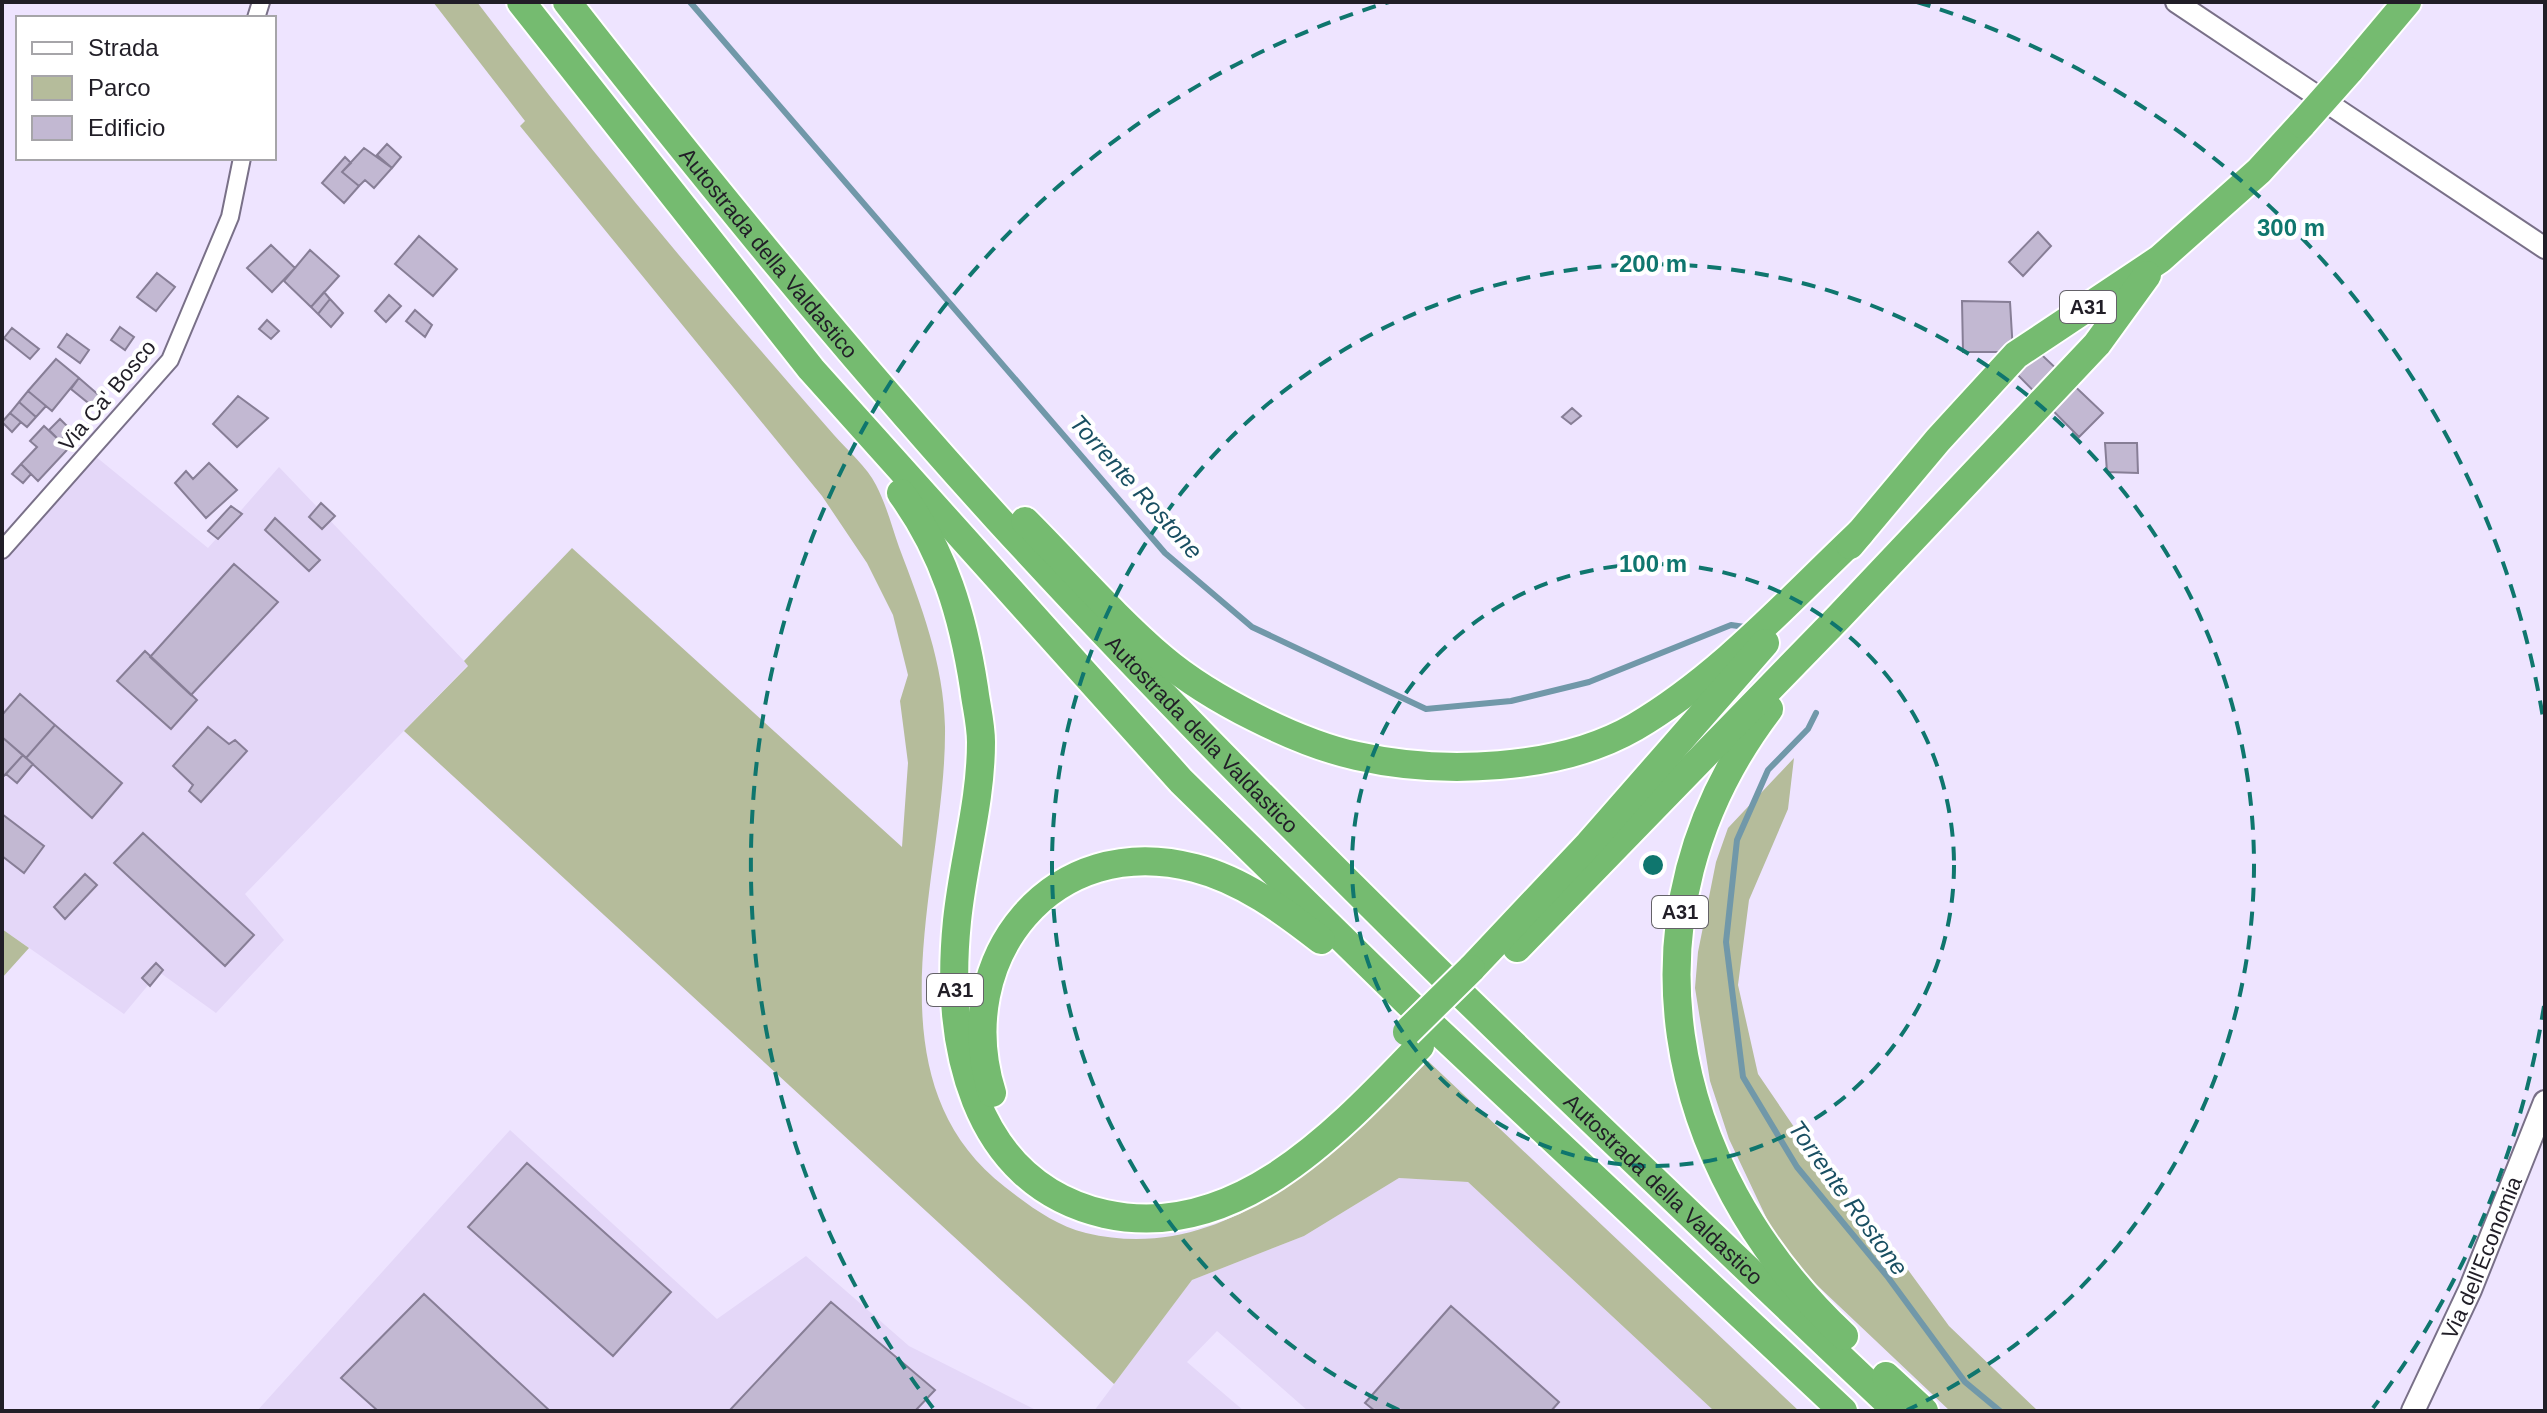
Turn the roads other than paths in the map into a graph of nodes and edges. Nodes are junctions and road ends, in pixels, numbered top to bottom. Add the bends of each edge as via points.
1 (521, 2) edge
2 (567, 2) edge
3 (2176, 2) edge
4 (2407, 2) edge
5 (242, 160) edge
6 (2545, 248) edge
7 (2160, 259) junction
8 (832, 330) junction
9 (811, 369) junction
10 (1860, 533) junction
11 (2, 550) edge
12 (1838, 618) junction
13 (1476, 976) junction
14 (1407, 1002) junction
15 (1414, 1039) junction
16 (2545, 1102) edge
17 (1843, 1411) edge
18 (1897, 1411) edge
19 (1924, 1411) edge
20 (2413, 1411) edge

1 - 9 highway, Autostrada della Valdastico
2 - 8 highway, Autostrada della Valdastico
3 - 6 street
4 - 7 highway, A31, bridge via 2259,171
5 - 11 street, Via Ca' Bosco via 230,217 170,360
7 - 10 highway, A31 via 2016,355
7 - 12 highway, A31 via 2097,344
8 - 10 highway, A31 via 1164,660 1294,736 1356,756 1418,765 1527,762 1570,753 1633,728 1738,648
8 - 18 highway, Autostrada della Valdastico via 996,517 1285,820 1542,1075
9 - 14 highway, Autostrada della Valdastico via 1181,781
9 - 15 highway, A31 via 923,523 951,580 969,653 981,740 975,825 957,921 958,1040 988,1130 1014,1165 1059,1196 1122,1217 1164,1218 1209,1207 1255,1189 1302,1160
10 - 13 highway, A31
12 - 13 highway, A31
12 - 19 highway, A31 via 1753,730 1702,826 1679,920 1680,1026 1706,1137 1756,1236 1834,1327
13 - 15 highway, A31, bridge
14 - 15 highway, A31 via 1247,890 1194,867 1150,862 1086,872 1030,909 1000,950 987,985 980,1019 983,1060 1005,1125 1042,1164 1112,1196 1166,1200 1214,1189 1262,1166
14 - 17 highway, Autostrada della Valdastico
16 - 20 main road, Via dell'Economia via 2470,1290

